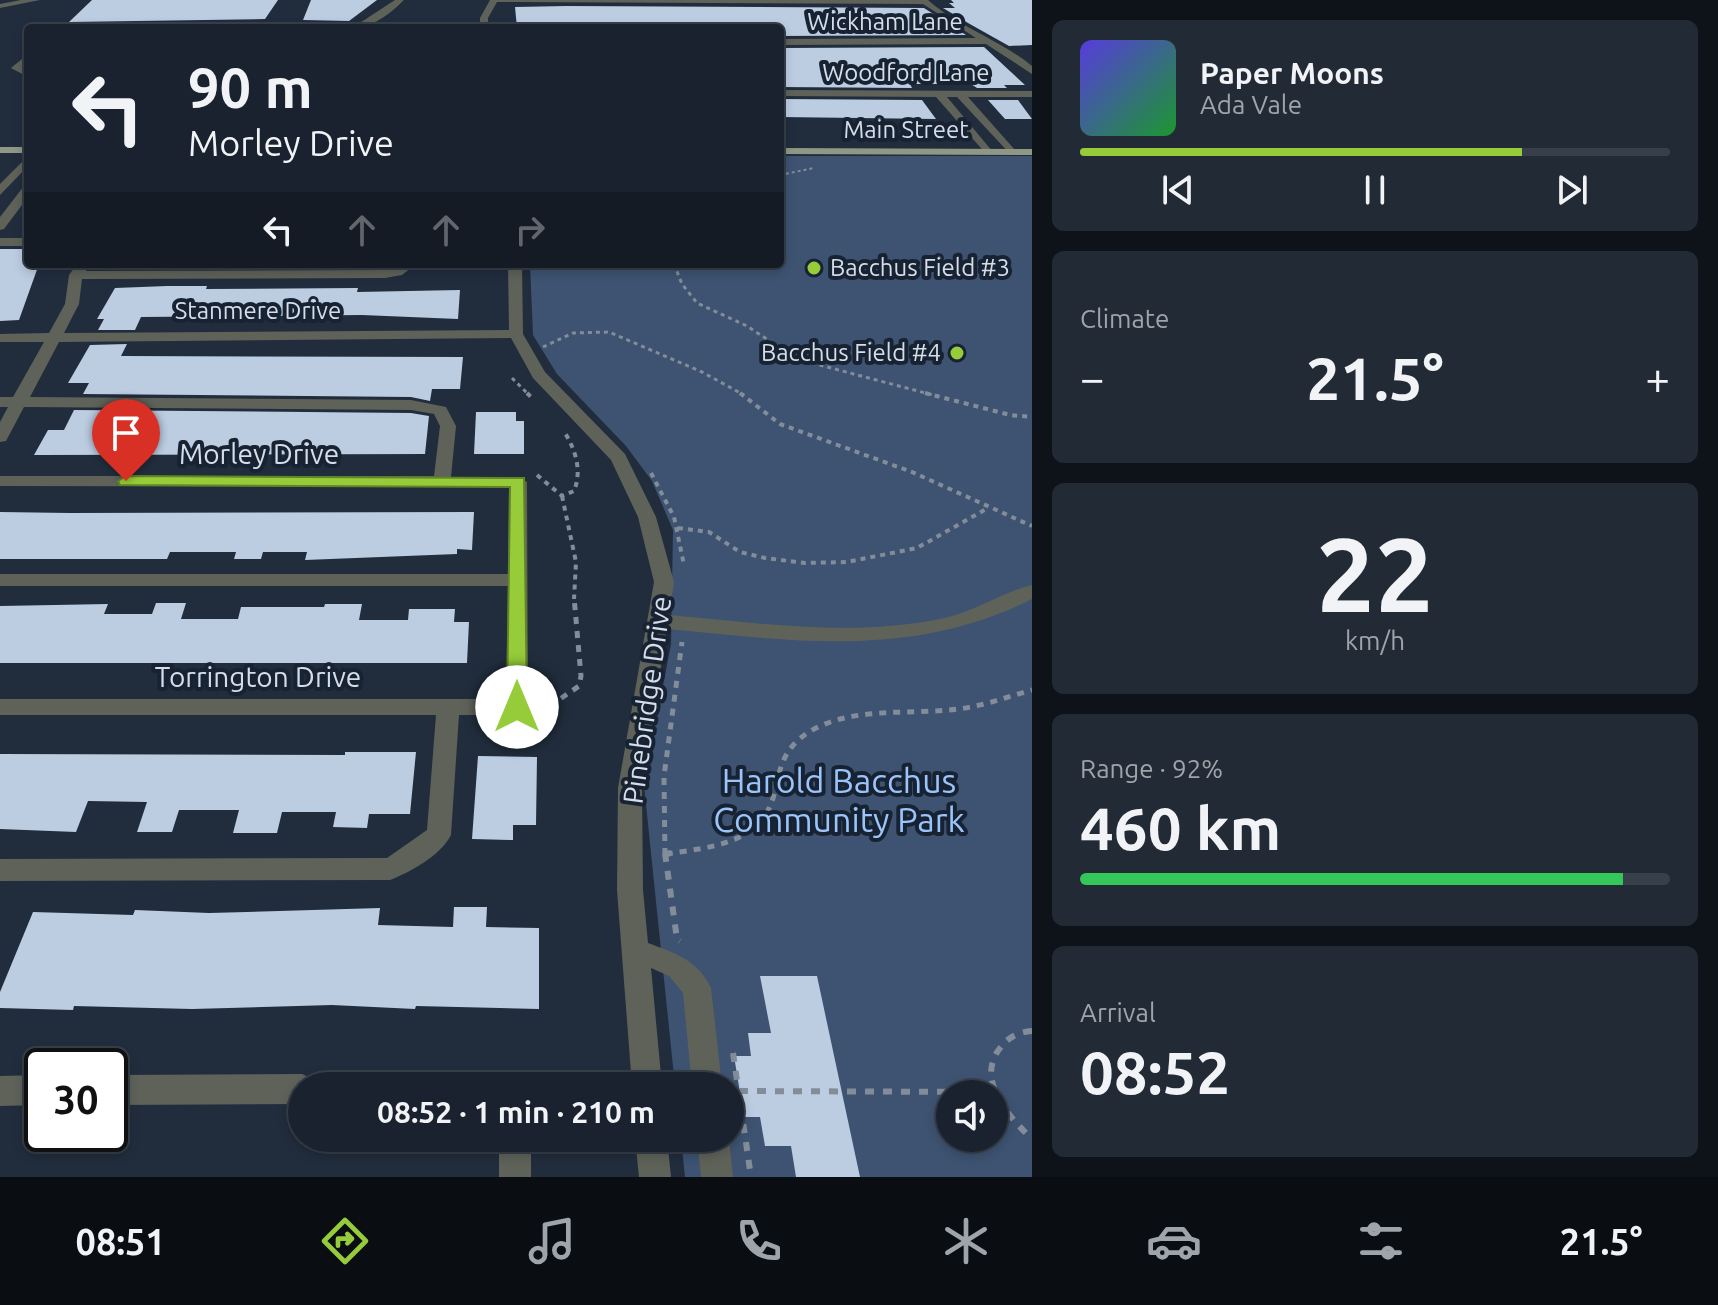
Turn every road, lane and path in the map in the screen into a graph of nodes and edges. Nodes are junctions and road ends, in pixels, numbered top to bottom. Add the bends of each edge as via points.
1 (36, 0) edge
2 (400, 0) edge
3 (494, 0) edge
4 (924, 1) edge
5 (0, 6) edge
6 (364, 24) edge
7 (484, 24) edge
8 (991, 41) junction
9 (784, 42) edge
10 (24, 61) edge
11 (1032, 71) edge
12 (24, 73) edge
13 (784, 93) edge
14 (939, 94) junction
15 (960, 94) junction
16 (1032, 94) edge
17 (0, 137) edge
18 (24, 140) edge
19 (784, 140) edge
20 (24, 141) edge
21 (978, 141) junction
22 (1001, 141) junction
23 (1032, 141) edge
24 (0, 150) edge
25 (784, 151) edge
26 (987, 152) junction
27 (1011, 152) junction
28 (1032, 152) edge
29 (24, 164) edge
30 (0, 170) edge
31 (19, 170) junction
32 (0, 191) edge
33 (24, 194) edge
34 (0, 226) edge
35 (0, 242) edge
36 (24, 242) edge
37 (403, 268) edge
38 (515, 268) edge
39 (676, 268) edge
40 (80, 270) edge
41 (56, 336) junction
42 (0, 338) edge
43 (520, 342) junction
44 (512, 378) dead end
45 (20, 401) junction
46 (0, 402) edge
47 (536, 402) dead end
48 (1032, 417) edge
49 (559, 422) dead end
50 (0, 437) edge
51 (0, 481) edge
52 (442, 482) junction
53 (518, 482) junction
54 (562, 496) junction
55 (988, 508) junction
56 (1032, 526) edge
57 (678, 528) dead end
58 (0, 580) edge
59 (518, 580) junction
60 (1032, 591) edge
61 (657, 621) junction
62 (1032, 690) edge
63 (0, 707) edge
64 (448, 707) junction
65 (517, 707) junction
66 (666, 854) dead end
67 (0, 870) edge
68 (635, 950) junction
69 (1032, 1031) edge
70 (646, 1072) edge
71 (706, 1072) edge
72 (992, 1080) edge
73 (288, 1089) edge
74 (24, 1090) edge
75 (128, 1090) edge
76 (0, 1091) edge
77 (744, 1091) edge
78 (936, 1092) edge
79 (1008, 1113) edge
80 (1032, 1139) edge
81 (515, 1152) edge
82 (652, 1152) edge
83 (714, 1152) edge
84 (515, 1177) edge
85 (655, 1177) edge
86 (717, 1177) edge

1 - 5 street
2 - 6 street
3 - 4 street
3 - 7 street
4 - 8 street via 944,20
8 - 9 street, Wickham Lane
8 - 11 street
10 - 12 street via 16,68
13 - 14 street, Woodford Lane
14 - 15 street, Woodford Lane
14 - 21 street
15 - 16 street, Woodford Lane
15 - 22 street
17 - 18 main road
19 - 21 main road, Main Street
20 - 24 main road
21 - 22 main road, Main Street
21 - 26 street
22 - 23 main road, Main Street
22 - 27 street
25 - 26 main road, Main Street
26 - 27 main road, Main Street
27 - 28 main road, Main Street
29 - 31 street
30 - 31 street
31 - 32 street
33 - 34 street
35 - 36 street
37 - 40 street via 385,274
38 - 43 street
39 - 48 path via 697,303 747,326 797,359
40 - 41 street via 72,304
41 - 42 street, Stanmere Drive
41 - 43 street, Stanmere Drive
41 - 45 street
43 - 55 path via 547,346 573,333 609,332 702,372 750,398 780,424 912,472
43 - 61 street, Pinebridge Drive via 539,375 625,470 647,517 664,582
44 - 47 path
45 - 46 street
45 - 50 street
45 - 52 street via 411,405 440,410 448,426
49 - 54 path via 572,444 578,474 574,491
51 - 52 street, Morley Drive
52 - 53 street, Morley Drive
53 - 54 path via 533,473
53 - 59 street
54 - 65 path via 576,562 579,686 529,720
55 - 56 path
55 - 57 path via 908,552 867,559 766,558 741,553 703,530
58 - 59 street
59 - 65 street
60 - 61 street via 962,624 876,636
61 - 68 street, Pinebridge Drive via 630,788
62 - 66 path via 967,708 887,712 816,728 791,745 778,765 759,824 719,845
63 - 64 street, Torrington Drive
64 - 65 street, Torrington Drive
64 - 67 street via 439,835 390,869
68 - 70 street, Pinebridge Drive
68 - 71 street via 679,967 697,988
69 - 72 path via 1011,1037 1000,1047 993,1059
73 - 75 street
74 - 76 street
77 - 78 path
79 - 80 path
81 - 84 street
82 - 85 street
83 - 86 street

